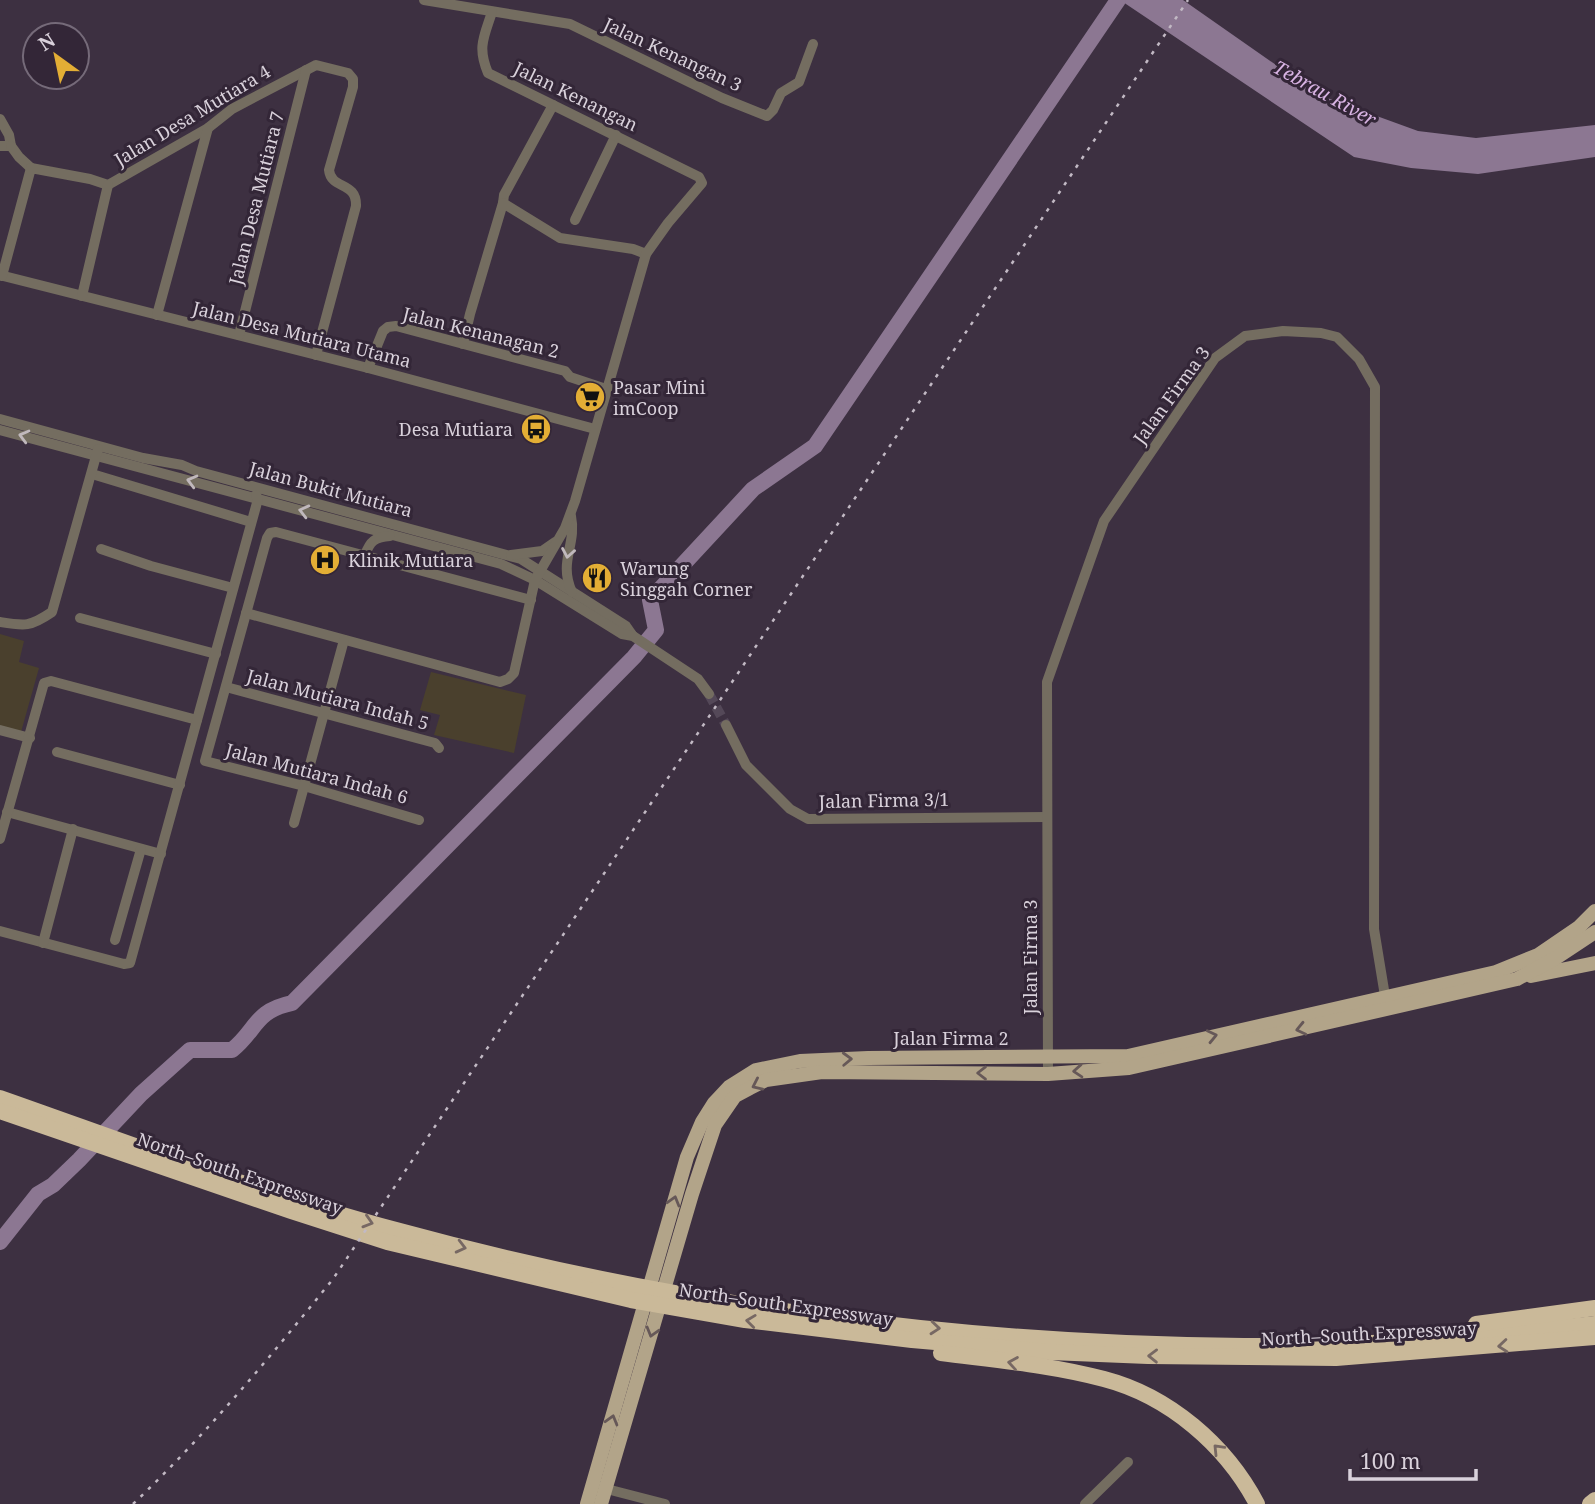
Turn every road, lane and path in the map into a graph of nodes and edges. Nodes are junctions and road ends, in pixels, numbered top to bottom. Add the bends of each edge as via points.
1 (424, 0) edge
2 (492, 12) junction
3 (813, 44) dead end
4 (306, 70) junction
5 (553, 105) junction
6 (0, 119) edge
7 (208, 128) junction
8 (616, 135) junction
9 (6, 146) edge
10 (31, 168) junction
11 (108, 185) junction
12 (503, 203) junction
13 (575, 220) dead end
14 (646, 254) junction
15 (1, 275) edge
16 (82, 296) junction
17 (157, 315) junction
18 (239, 335) junction
19 (463, 344) junction
20 (316, 355) junction
21 (368, 368) junction
22 (606, 389) junction
23 (0, 419) edge
24 (595, 429) junction
25 (0, 430) edge
26 (97, 451) junction
27 (92, 474) junction
28 (238, 482) junction
29 (284, 494) junction
30 (258, 499) junction
31 (570, 513) junction
32 (251, 522) junction
33 (351, 523) junction
34 (395, 536) junction
35 (558, 541) junction
36 (102, 549) dead end
37 (367, 550) junction
38 (508, 556) junction
39 (538, 576) junction
40 (233, 588) junction
41 (572, 592) junction
42 (531, 600) junction
43 (246, 612) junction
44 (80, 618) dead end
45 (0, 622) edge
46 (633, 636) junction
47 (344, 640) junction
48 (216, 654) junction
49 (226, 687) junction
50 (709, 694) tunnel mouth
51 (324, 714) junction
52 (197, 720) junction
53 (726, 725) tunnel mouth
54 (0, 730) edge
55 (30, 738) junction
56 (439, 748) dead end
57 (57, 752) dead end
58 (180, 785) junction
59 (304, 786) junction
60 (4, 817) edge
61 (1047, 817) junction
62 (419, 820) dead end
63 (294, 823) dead end
64 (73, 830) junction
65 (0, 839) edge
66 (141, 849) junction
67 (161, 854) junction
68 (1595, 911) edge
69 (0, 931) edge
70 (1590, 934) edge
71 (115, 940) dead end
72 (43, 943) junction
73 (1595, 963) edge
74 (1517, 979) junction
75 (1386, 1003) junction
76 (1048, 1057) junction
77 (1048, 1074) junction
78 (0, 1098) edge
79 (0, 1111) edge
80 (84, 1134) junction
81 (672, 1301) junction
82 (1595, 1308) edge
83 (1595, 1324) edge
84 (819, 1329) junction
85 (1595, 1337) edge
86 (1418, 1339) junction
87 (1128, 1462) dead end
88 (600, 1487) junction
89 (1595, 1500) edge
90 (587, 1504) edge
91 (601, 1504) edge
92 (665, 1504) edge
93 (1085, 1504) edge
94 (1257, 1504) edge
95 (1590, 1504) edge

1 - 2 street
2 - 3 street, Jalan Kenangan 3 via 570,24 764,115 799,82
2 - 5 street, Jalan Kenangan via 481,57 488,73
4 - 7 street, Jalan Desa Mutiara 4 via 232,109
4 - 18 street, Jalan Desa Mutiara 7
4 - 20 street, Jalan Desa Mutiara 4 via 316,65 348,73 353,79 329,170 335,181 351,190 356,206
5 - 8 street, Jalan Kenangan
5 - 12 street
6 - 9 street via 9,135
7 - 11 street, Jalan Desa Mutiara 4
7 - 17 street
8 - 13 street
8 - 14 street, Jalan Kenangan via 699,177 702,183
9 - 10 street
10 - 11 street, Jalan Desa Mutiara 4
10 - 15 street
11 - 16 street
12 - 14 street via 560,238
12 - 19 street
14 - 22 street
15 - 16 street, Jalan Desa Mutiara Utama
16 - 17 street, Jalan Desa Mutiara Utama
17 - 18 street, Jalan Desa Mutiara Utama
18 - 20 street, Jalan Desa Mutiara Utama
19 - 21 street, Jalan Kenanagan 2 via 388,327
19 - 22 street, Jalan Kenanagan 2 via 565,371
20 - 21 street, Jalan Desa Mutiara Utama
21 - 24 street, Jalan Desa Mutiara Utama
22 - 24 street
23 - 26 street, Jalan Bukit Mutiara
24 - 31 street
26 -> 25 street, Jalan Bukit Mutiara
26 - 27 street
26 - 28 street, Jalan Bukit Mutiara via 182,465
30 -> 26 street, Jalan Bukit Mutiara
27 - 32 street
27 - 45 street via 52,612 24,626
28 - 29 street, Jalan Bukit Mutiara
28 - 30 street
29 - 30 street
29 - 38 street, Jalan Bukit Mutiara
30 - 32 street
33 -> 30 street, Jalan Bukit Mutiara
31 - 35 street
31 -> 41 street via 573,527 565,570
32 - 40 street
33 - 34 street, Jalan Bukit Mutiara
33 - 37 street via 362,532
34 - 37 street via 379,537
34 - 39 street, Jalan Bukit Mutiara
35 - 38 street via 542,551
35 - 39 street
36 - 40 street
37 - 42 street
37 - 43 street via 270,533
38 - 39 street, Jalan Bukit Mutiara via 521,559
39 - 41 street, Jalan Bukit Mutiara
39 - 42 street
39 - 46 street via 622,634
40 - 48 street
41 - 46 street, Jalan Bukit Mutiara via 626,626
42 - 47 street via 514,673 500,682
43 - 47 street
43 - 49 street
44 - 48 street
46 - 50 street via 698,679
47 - 51 street
48 - 52 street
49 - 51 street, Jalan Mutiara Indah 5
49 - 59 street, Jalan Mutiara Indah 6 via 205,761
51 - 56 street, Jalan Mutiara Indah 5 via 435,743
51 - 59 street
52 - 55 street via 51,681 44,683
52 - 58 street
53 - 61 street, Jalan Firma 3/1 via 746,765 790,808 808,819
54 - 55 street
55 - 60 street
57 - 58 street
58 - 67 street
59 - 62 street, Jalan Mutiara Indah 6
59 - 63 street
60 - 64 street
60 - 65 street
61 - 75 street, Jalan Firma 3 via 1047,682 1104,521 1229,346 1245,336 1283,331 1337,337 1359,359 1375,387 1374,920
61 - 76 street, Jalan Firma 3
64 - 66 street
64 - 72 street
66 - 67 street
66 - 71 street
67 - 72 street via 130,962
68 - 70 main road, Jalan Firma 2
69 - 72 street
70 - 74 main road, Jalan Firma 2
70 - 75 main road, Jalan Firma 2 via 1496,972
73 - 74 main road
74 - 75 main road, Jalan Firma 2
76 -> 75 main road, Jalan Firma 2 via 1128,1056
75 -> 77 main road, Jalan Firma 2 via 1129,1068
76 - 77 street, Jalan Firma 3
88 -> 76 main road, Jalan Firma 2 via 687,1157 702,1122 729,1087 756,1070 800,1060
77 -> 88 main road, Jalan Firma 2 via 822,1072 766,1080 735,1096 715,1125
78 - 80 highway, North–South Expressway
79 - 80 highway, North–South Expressway
80 - 81 highway, North–South Expressway via 391,1236 519,1261
84 -> 81 highway, North–South Expressway
81 -> 86 highway, North–South Expressway via 1047,1338 1242,1346
82 - 86 highway via 1428,1331
83 - 86 highway, North–South Expressway
85 -> 84 highway, North–South Expressway via 1336,1358 1269,1358 1050,1352
94 -> 84 highway via 1209,1439 1167,1407 1128,1387 1063,1371 837,1340
87 - 93 street
88 - 90 main road, Jalan Firma 2
88 - 91 main road, Jalan Firma 2
88 - 92 street
89 - 95 highway

